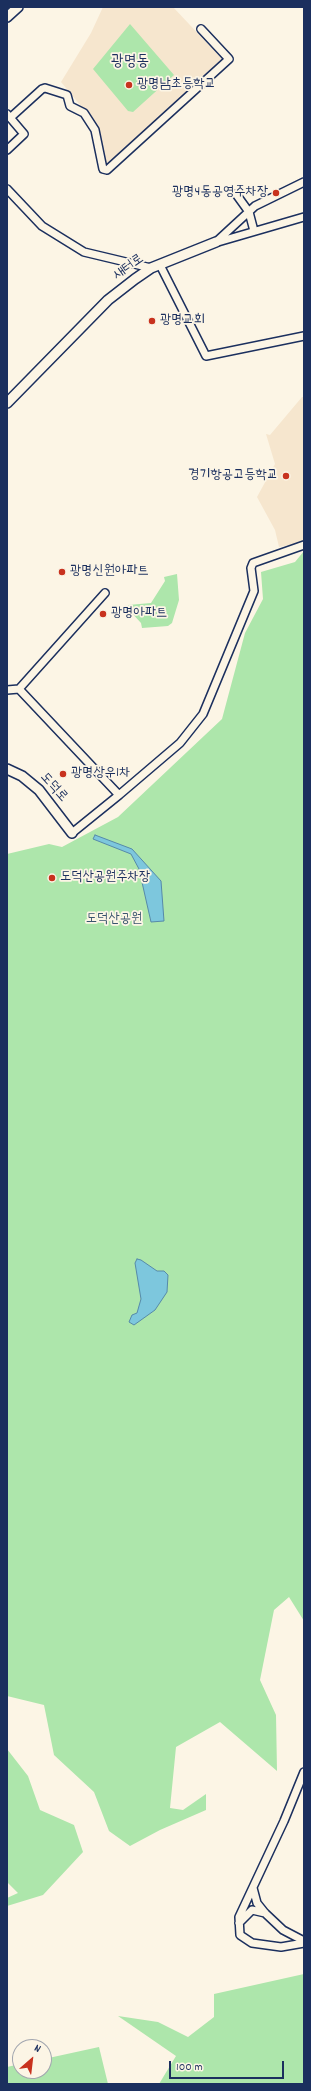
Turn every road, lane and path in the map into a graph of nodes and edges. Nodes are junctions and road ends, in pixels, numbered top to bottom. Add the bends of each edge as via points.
1 (18, 7) edge
2 (7, 17) edge
3 (201, 29) dead end
4 (9, 116) edge
5 (7, 150) edge
6 (304, 182) edge
7 (7, 189) edge
8 (236, 194) dead end
9 (249, 212) junction
10 (304, 217) edge
11 (234, 225) junction
12 (254, 231) junction
13 (236, 236) junction
14 (216, 242) junction
15 (160, 264) junction
16 (151, 268) junction
17 (304, 336) edge
18 (7, 403) edge
19 (304, 545) edge
20 (105, 593) dead end
21 (19, 689) junction
22 (7, 690) edge
23 (7, 769) edge
24 (120, 795) junction
25 (72, 833) joint
26 (304, 1772) edge
27 (253, 1888) junction
28 (265, 1913) junction
29 (239, 1923) junction
30 (304, 1942) edge

1 - 2 street
3 - 4 street via 229,59 107,170 103,168 95,130 84,113 70,106 67,95 42,89
4 - 5 street via 24,134
6 - 9 street via 255,206
7 - 16 street via 42,226 84,252
8 - 9 street
9 - 11 street
9 - 12 street
10 - 12 street, 새터로
11 - 13 street via 233,232
11 - 14 street
12 - 13 street, 새터로
13 - 14 street, 새터로
14 - 15 street, 새터로
15 - 16 street, 새터로
15 - 17 street via 206,356
16 - 18 street, 새터로 via 108,300
19 - 24 street via 253,563 251,568 254,591 203,714 180,743
20 - 21 street
21 - 22 street
21 - 24 street
23 - 25 street, 도덕로 via 22,776 39,790
24 - 25 street
26 - 27 street
27 - 28 street via 257,1903
27 - 29 street via 239,1917
28 - 29 street via 252,1910
28 - 30 street via 283,1930
29 - 30 street via 240,1935 252,1943 281,1947

